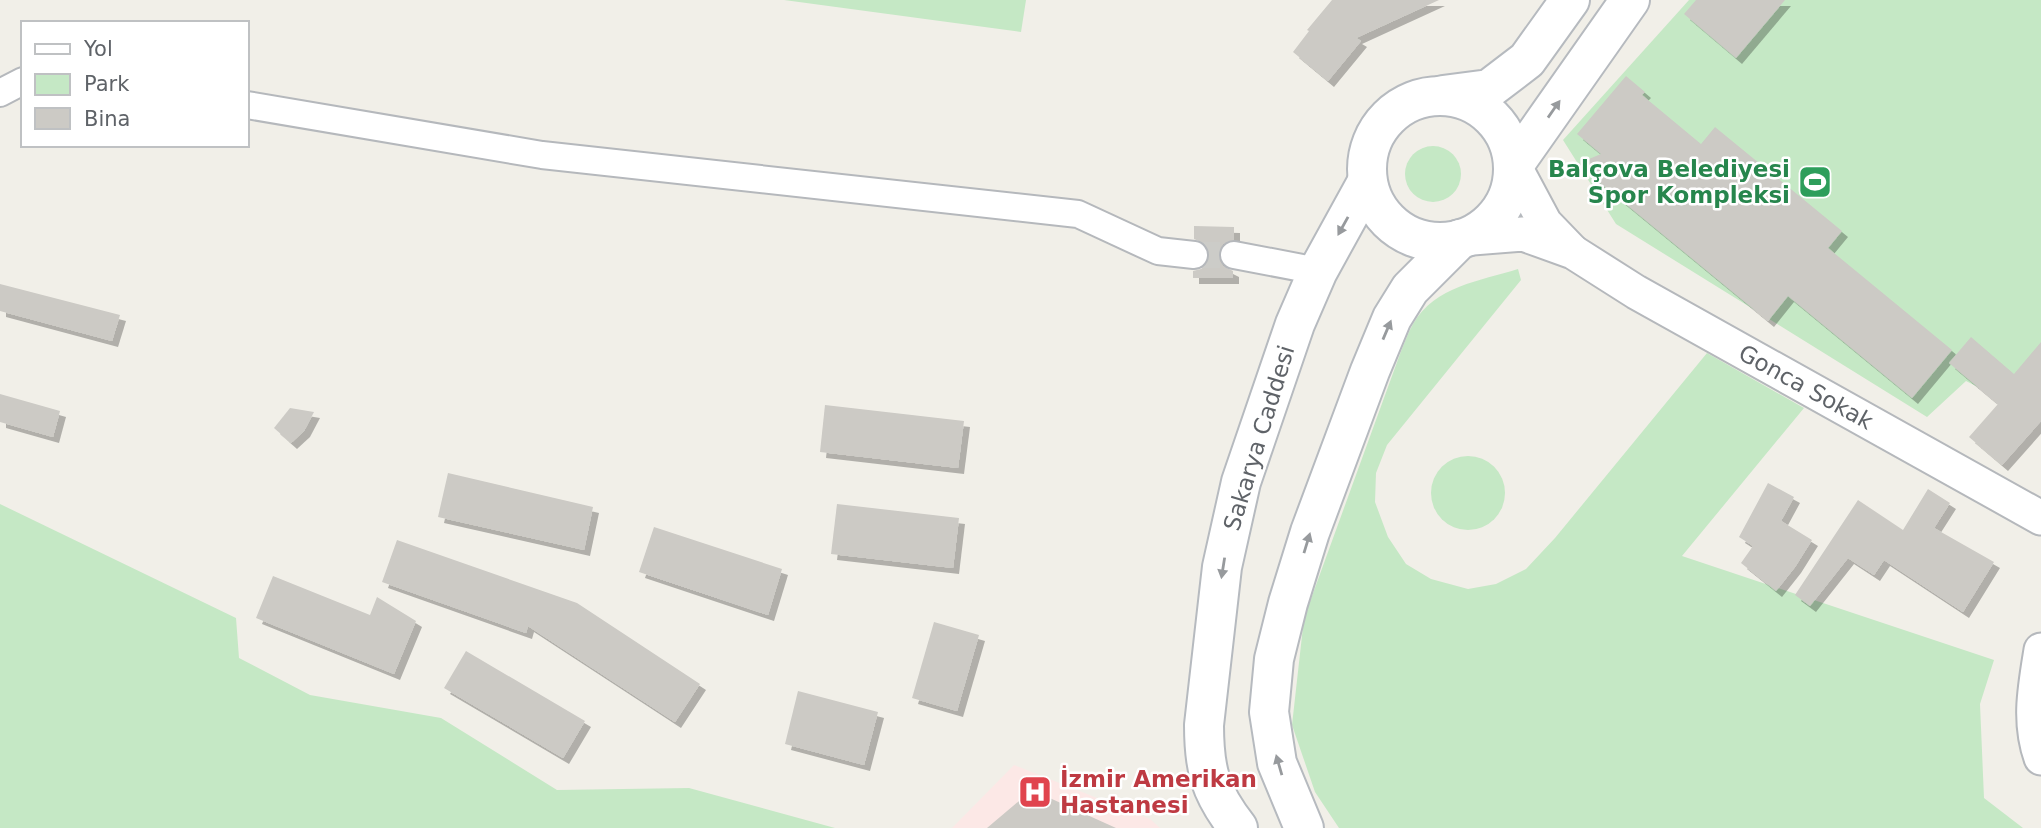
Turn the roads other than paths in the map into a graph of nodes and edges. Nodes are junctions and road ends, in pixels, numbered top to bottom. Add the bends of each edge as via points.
1 (1570, 0) edge
2 (1630, 0) edge
3 (21, 82) edge
4 (0, 93) edge
5 (1441, 96) junction
6 (248, 105) edge
7 (1514, 165) junction
8 (1367, 182) junction
9 (1460, 239) junction
10 (1573, 252) junction
11 (1194, 255) tunnel mouth
12 (1234, 255) tunnel mouth
13 (1318, 271) junction
14 (2041, 518) edge
15 (2041, 650) edge
16 (2041, 758) edge
17 (1238, 828) edge
18 (1304, 828) edge

1 - 5 main road via 1527,60 1489,89
7 -> 2 main road
3 - 4 street
5 - 7 main road via 1466,102 1501,126 1510,140
5 - 8 main road via 1413,99 1391,116 1372,141
6 - 11 street via 542,155 1077,214 1158,251
7 - 9 main road via 1500,212 1483,229
7 - 10 street via 1545,223
8 - 9 main road via 1383,218 1402,232 1423,242
8 -> 13 main road, Sakarya Caddesi
9 - 10 street via 1523,234
18 -> 9 main road via 1277,763 1269,712 1274,659 1288,603 1310,532 1392,318 1410,289
10 - 14 street, Gonca Sokak via 1636,292
12 - 13 street
13 -> 17 main road, Sakarya Caddesi via 1241,482 1222,567 1204,751 1209,780
15 - 16 street via 2033,728

